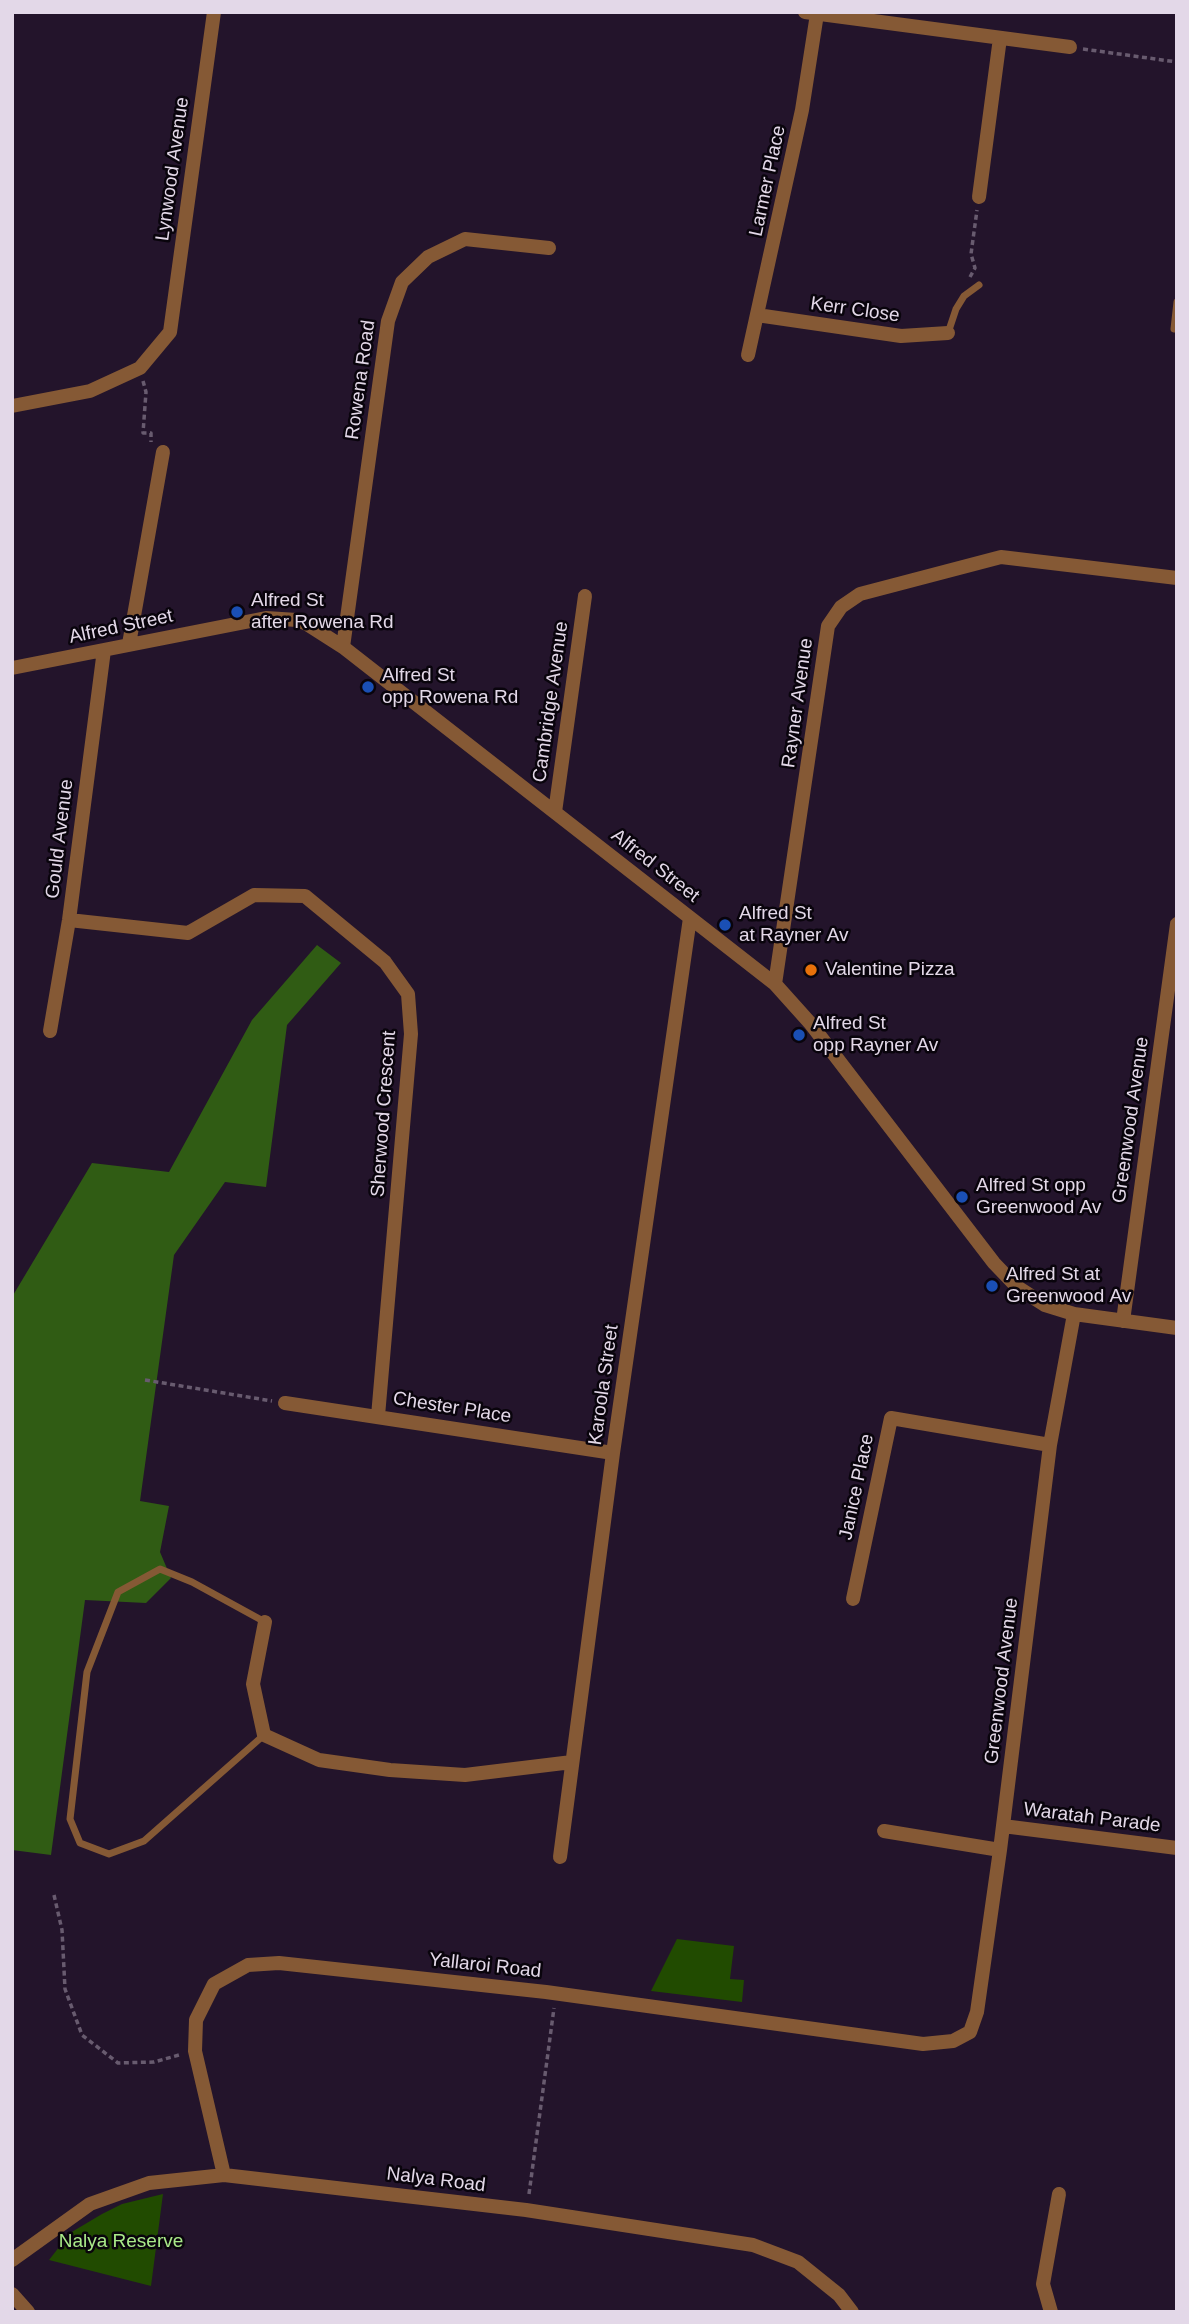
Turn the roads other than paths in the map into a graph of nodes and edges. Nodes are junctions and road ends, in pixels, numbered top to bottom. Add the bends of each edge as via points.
1 (214, 12) edge
2 (811, 13) edge
3 (922, 20) edge
4 (1000, 38) junction
5 (1070, 47) road end
6 (979, 197) road end
7 (550, 248) dead end
8 (979, 285) dead end
9 (1177, 302) edge
10 (757, 315) junction
11 (1174, 329) dead end
12 (948, 333) joint
13 (748, 355) dead end
14 (12, 406) edge
15 (163, 452) road end
16 (1177, 578) edge
17 (585, 596) dead end
18 (129, 644) junction
19 (343, 647) junction
20 (104, 650) junction
21 (12, 668) edge
22 (555, 812) junction
23 (690, 918) junction
24 (69, 920) junction
25 (1177, 924) edge
26 (775, 984) junction
27 (50, 1031) dead end
28 (1074, 1314) junction
29 (1123, 1321) junction
30 (1177, 1328) edge
31 (285, 1403) road end
32 (378, 1416) junction
33 (1050, 1445) junction
34 (613, 1453) junction
35 (853, 1599) dead end
36 (265, 1622) joint
37 (264, 1735) junction
38 (572, 1762) junction
39 (1003, 1826) junction
40 (884, 1831) dead end
41 (1177, 1848) edge
42 (1000, 1850) junction
43 (560, 1857) dead end
44 (953, 2041) joint
45 (224, 2175) junction
46 (1059, 2194) dead end
47 (12, 2260) edge
48 (12, 2294) edge
49 (28, 2312) edge
50 (852, 2312) edge
51 (1051, 2312) edge

1 - 14 street, Lynwood Avenue via 170,332 140,368 90,391
2 - 3 street
2 - 10 street, Larmer Place via 803,110
3 - 4 street
4 - 5 street
4 - 6 street
7 - 19 street, Rowena Road via 465,239 428,257 402,282 388,320
8 - 12 lane via 964,296
9 - 11 lane
10 - 12 street, Kerr Close via 901,336
10 - 13 street, Larmer Place
15 - 18 street
16 - 26 street, Rayner Avenue via 1001,557 860,594 841,607 828,626
17 - 22 street, Cambridge Avenue
18 - 19 street, Alfred Street via 274,618 297,620
18 - 20 street, Alfred Street
19 - 22 street, Alfred Street
20 - 21 street, Alfred Street
20 - 24 street, Gould Avenue
22 - 23 street, Alfred Street
23 - 26 street, Alfred Street
23 - 34 street, Karoola Street
24 - 27 street, Gould Avenue
24 - 32 street, Sherwood Crescent via 188,933 254,895 305,896 385,962 408,993 411,1034
25 - 29 street, Greenwood Avenue
26 - 28 street, Alfred Street via 810,1023 1002,1274 1036,1300
28 - 29 street, Alfred Street
28 - 33 street, Greenwood Avenue
29 - 30 street, Alfred Street
31 - 32 street, Chester Place
32 - 34 street, Chester Place
33 - 35 street, Janice Place via 891,1418
33 - 39 street, Greenwood Avenue
34 - 38 street, Karoola Street
36 - 37 street via 253,1684
36 - 37 lane via 160,1569 118,1592 88,1672 69,1819 80,1843 110,1854 144,1841
37 - 38 street via 319,1760 390,1770 465,1775
38 - 43 street, Karoola Street
39 - 41 street, Waratah Parade
39 - 42 street, Greenwood Avenue
40 - 42 street
42 - 44 street, Greenwood Avenue via 977,2012 970,2032
44 - 45 street, Yallaroi Road via 923,2044 556,1994 279,1963 248,1965 214,1984 196,2021 195,2051
45 - 47 street, Nalya Road via 149,2183 90,2204
45 - 50 street, Nalya Road via 526,2210 753,2245 798,2262 839,2295
46 - 51 street via 1043,2284
48 - 49 street

